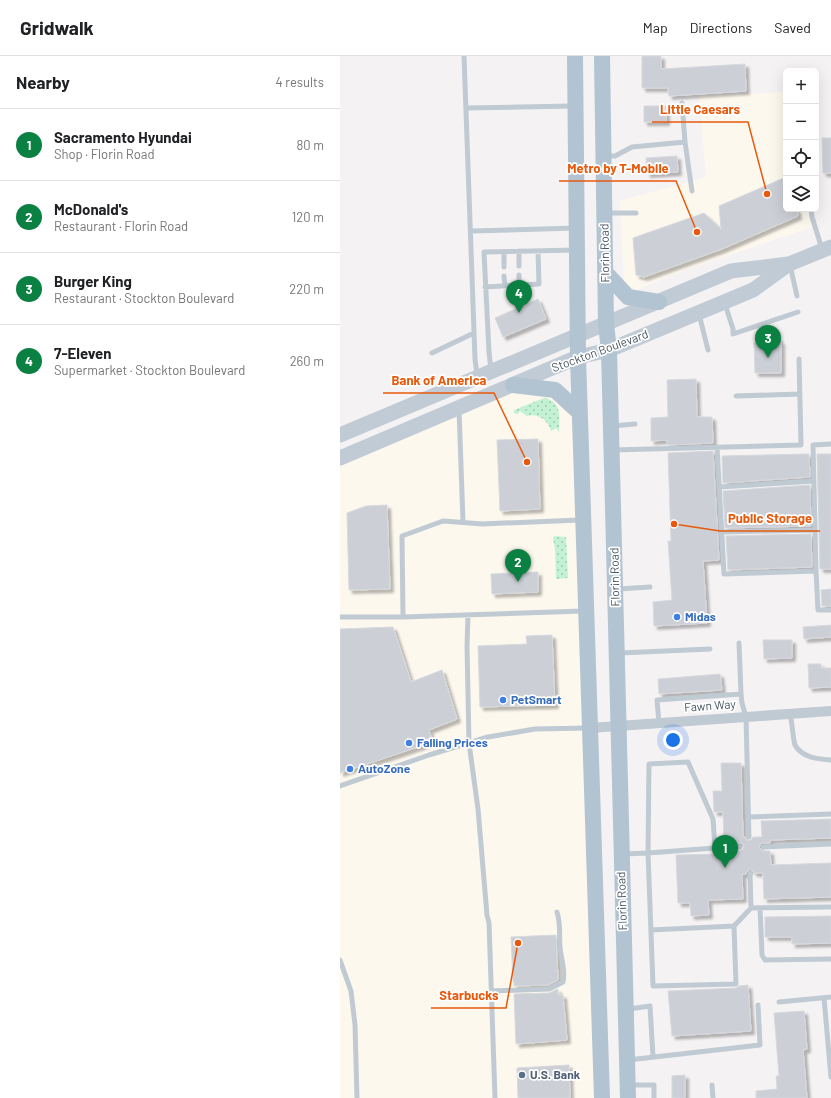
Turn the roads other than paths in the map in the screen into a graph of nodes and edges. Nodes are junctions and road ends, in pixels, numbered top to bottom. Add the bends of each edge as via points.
1 (464, 56) edge
2 (575, 56) edge
3 (602, 56) edge
4 (682, 103) dead end
5 (576, 106) junction
6 (466, 108) junction
7 (685, 142) junction
8 (603, 157) junction
9 (692, 191) dead end
10 (811, 212) edge
11 (604, 213) junction
12 (636, 213) dead end
13 (577, 228) junction
14 (471, 231) junction
15 (827, 248) edge
16 (577, 250) junction
17 (519, 251) junction
18 (538, 251) junction
19 (504, 252) junction
20 (789, 264) junction
21 (504, 266) dead end
22 (519, 266) dead end
23 (605, 272) junction
24 (519, 275) dead end
25 (504, 276) dead end
26 (519, 285) junction
27 (505, 286) junction
28 (485, 287) junction
29 (797, 296) dead end
30 (659, 302) junction
31 (724, 302) junction
32 (798, 312) dead end
33 (699, 313) junction
34 (606, 324) junction
35 (474, 333) junction
36 (578, 336) junction
37 (609, 350) junction
38 (708, 350) dead end
39 (432, 353) dead end
40 (578, 357) junction
41 (799, 359) dead end
42 (484, 374) junction
43 (513, 385) junction
44 (800, 394) junction
45 (736, 396) dead end
46 (459, 408) junction
47 (580, 413) junction
48 (635, 424) dead end
49 (611, 426) junction
50 (340, 435) edge
51 (831, 444) edge
52 (717, 447) junction
53 (612, 450) junction
54 (340, 458) edge
55 (814, 482) junction
56 (719, 487) junction
57 (583, 520) junction
58 (463, 522) junction
59 (815, 530) junction
60 (721, 532) junction
61 (816, 571) junction
62 (650, 587) dead end
63 (615, 589) junction
64 (586, 610) junction
65 (831, 610) edge
66 (468, 615) junction
67 (340, 617) edge
68 (403, 617) junction
69 (739, 643) dead end
70 (710, 649) dead end
71 (617, 653) junction
72 (741, 694) junction
73 (831, 711) edge
74 (790, 714) junction
75 (746, 717) junction
76 (659, 723) junction
77 (618, 726) junction
78 (590, 728) junction
79 (469, 743) junction
80 (831, 760) edge
81 (340, 786) edge
82 (831, 814) edge
83 (749, 817) junction
84 (749, 837) dead end
85 (831, 844) edge
86 (740, 847) dead end
87 (763, 847) dead end
88 (715, 848) junction
89 (648, 853) junction
90 (621, 854) junction
91 (750, 873) dead end
92 (831, 907) edge
93 (750, 908) junction
94 (760, 908) junction
95 (557, 912) dead end
96 (734, 926) junction
97 (651, 930) junction
98 (831, 958) edge
99 (340, 960) edge
100 (491, 991) junction
101 (831, 997) edge
102 (824, 998) junction
103 (779, 1002) dead end
104 (758, 1005) dead end
105 (626, 1010) junction
106 (653, 1057) junction
107 (627, 1060) junction
108 (831, 1077) edge
109 (712, 1085) dead end
110 (628, 1091) edge
111 (357, 1098) edge
112 (495, 1098) edge
113 (602, 1098) edge
114 (654, 1098) edge
115 (713, 1098) edge

1 - 6 lane
2 - 5 main road
3 - 8 main road, Florin Road
4 - 7 lane
5 - 6 lane
5 - 13 main road
6 - 14 lane
7 - 8 lane via 632,147 615,156
7 - 9 lane
8 - 11 main road, Florin Road
10 - 15 lane
11 - 12 lane
11 - 23 main road, Florin Road
13 - 14 lane
13 - 16 main road
14 - 35 lane
15 - 20 main road, Stockton Boulevard
16 - 18 lane
16 - 36 main road
17 - 18 lane
17 - 19 lane
17 - 22 lane
18 - 26 lane via 539,284
19 - 21 lane
19 - 28 lane via 484,252
20 - 29 lane
20 - 30 main road, Stockton Boulevard via 731,272
20 - 31 main road, Stockton Boulevard via 753,290
23 - 30 main road via 628,297
23 - 34 main road, Florin Road
24 - 26 lane
25 - 27 lane
26 - 27 lane
27 - 28 lane
28 - 42 lane via 489,352
30 - 34 main road, Stockton Boulevard
31 - 32 lane via 733,334
31 - 33 main road, Stockton Boulevard
33 - 37 main road, Stockton Boulevard
33 - 38 lane
34 - 36 main road, Stockton Boulevard
34 - 37 main road, Florin Road
35 - 39 lane
35 - 42 lane via 475,359
36 - 40 main road
36 - 42 main road, Stockton Boulevard
37 - 40 main road, Stockton Boulevard
37 - 49 main road, Florin Road
40 - 43 main road, Stockton Boulevard
40 - 47 main road
41 - 44 lane
42 - 50 main road, Stockton Boulevard
43 - 46 main road, Stockton Boulevard
43 - 47 main road via 555,390
44 - 45 lane
44 - 52 lane via 801,445
46 - 54 main road, Stockton Boulevard
46 - 58 lane
47 - 57 main road
48 - 49 lane
49 - 53 main road, Florin Road
51 - 55 lane via 813,445
52 - 53 lane
52 - 56 lane
53 - 63 main road, Florin Road
55 - 56 lane
55 - 59 lane
56 - 60 lane
57 - 58 lane via 482,524
57 - 64 main road
58 - 68 lane via 443,521 402,536
59 - 60 lane
59 - 61 lane
60 - 61 lane via 724,574
61 - 65 lane via 818,610
62 - 63 lane
63 - 71 main road, Florin Road
64 - 66 lane
64 - 78 main road
66 - 68 lane
66 - 79 lane
67 - 68 lane
69 - 72 lane
70 - 71 lane
71 - 77 main road, Florin Road
72 - 75 lane
72 - 76 lane via 657,700
73 - 74 street, Fawn Way
74 - 75 street, Fawn Way
74 - 80 lane via 796,745 803,753 813,759
75 - 76 street, Fawn Way
75 - 83 lane
76 - 77 street, Fawn Way
77 - 78 street, Fawn Way
77 - 90 main road, Florin Road
78 - 79 lane via 535,729
78 - 113 main road
79 - 81 lane
79 - 100 lane via 489,923
82 - 83 lane
83 - 84 lane
85 - 87 lane
86 - 88 lane
88 - 89 lane
88 - 89 lane via 712,819 688,762 649,764
89 - 90 lane
89 - 97 lane
90 - 105 main road, Florin Road
91 - 93 lane
92 - 94 lane
93 - 94 lane
93 - 96 lane
94 - 98 lane via 762,955 765,960
95 - 100 lane via 565,976 563,982 549,989
96 - 97 lane
96 - 97 lane via 736,984 653,986
99 - 111 lane via 351,991
100 - 112 lane
101 - 102 lane
102 - 103 lane
102 - 108 lane
104 - 106 lane via 760,1045
105 - 106 lane via 650,1006
105 - 107 main road, Florin Road
106 - 107 lane
107 - 110 main road, Florin Road
109 - 115 lane
110 - 114 lane via 654,1085

